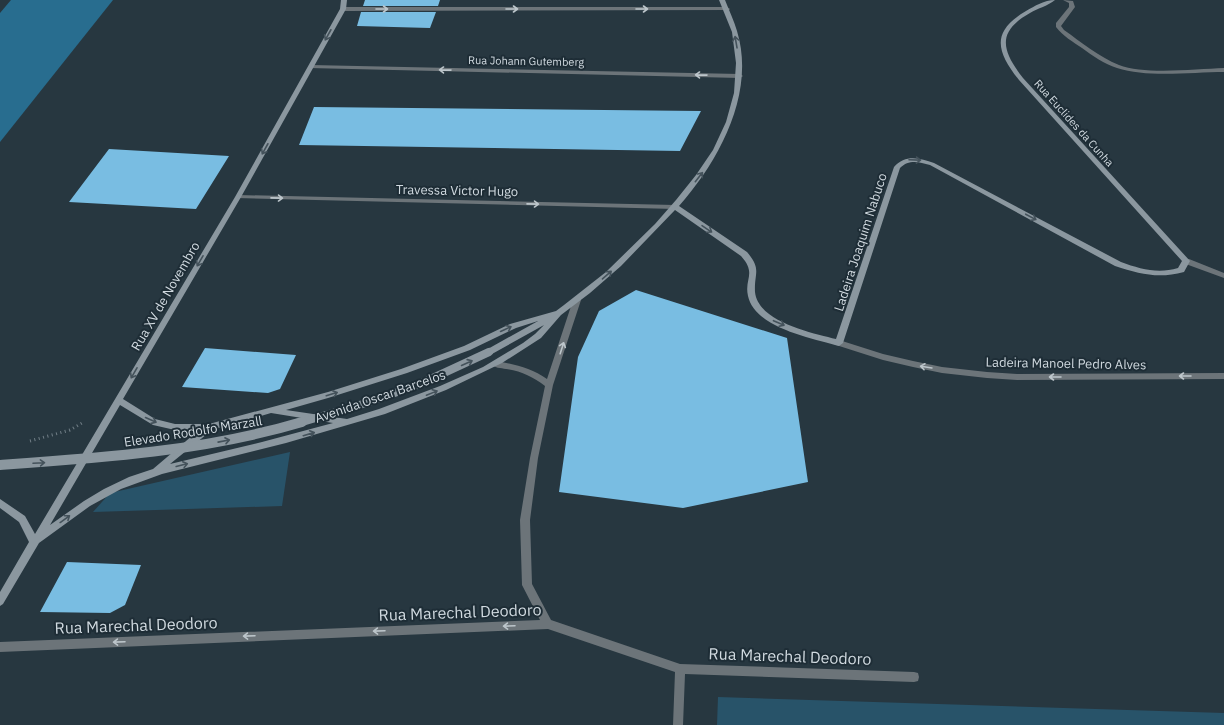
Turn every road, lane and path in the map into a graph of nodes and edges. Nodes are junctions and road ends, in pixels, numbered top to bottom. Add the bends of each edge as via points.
1 (344, 0) edge
2 (722, 0) edge
3 (1052, 0) edge
4 (1066, 0) edge
5 (343, 9) junction
6 (727, 9) junction
7 (311, 67) junction
8 (1224, 70) edge
9 (740, 76) junction
10 (238, 197) junction
11 (675, 207) junction
12 (1186, 261) junction
13 (1224, 276) edge
14 (577, 300) junction
15 (558, 313) junction
16 (839, 343) junction
17 (495, 364) junction
18 (1224, 376) edge
19 (550, 385) junction
20 (118, 400) junction
21 (271, 411) junction
22 (87, 420) dead end
23 (349, 422) junction
24 (209, 427) junction
25 (22, 442) dead end
26 (0, 465) edge
27 (155, 472) junction
28 (0, 503) edge
29 (34, 542) junction
30 (0, 601) edge
31 (548, 624) junction
32 (0, 647) edge
33 (680, 669) junction
34 (914, 677) dead end
35 (678, 725) edge

1 - 5 main road, Rua XV de Novembro
2 - 6 main road
3 - 12 main road, Rua Euclides da Cunha via 1026,13 1012,24 1005,34 1003,47 1009,62
4 - 8 street via 1071,2 1072,7 1058,26 1092,52 1118,66 1139,71
5 -> 6 street
5 -> 7 main road, Rua XV de Novembro
9 -> 6 main road via 734,32
9 -> 7 street, Rua Johann Gutemberg
7 -> 10 main road, Rua XV de Novembro
11 -> 9 main road via 703,172 726,133 736,102
10 -> 11 street, Travessa Victor Hugo
10 -> 20 main road, Rua XV de Novembro
14 -> 11 main road via 637,248
11 -> 16 main road via 752,262 752,296 756,308 768,318
12 - 13 street
16 -> 12 main road, Ladeira Joaquim Nabuco via 897,167 901,162 909,160 921,160 932,164 1118,264 1153,274 1169,274 1181,270
14 - 15 main road, Elevado Rodolfo Marzall
19 -> 14 street
15 - 17 main road, Avenida Oscar Barcelos via 539,335
21 -> 15 main road, Avenida Oscar Barcelos via 404,371 467,348 513,326
26 -> 15 main road, Elevado Rodolfo Marzall, bridge via 104,458 265,433 420,384 489,352
18 -> 16 street, Ladeira Manoel Pedro Alves via 986,375 925,367
17 - 19 street via 521,368 534,373
23 -> 17 main road, Avenida Oscar Barcelos via 438,390
19 - 31 street via 534,458 525,520 527,585
20 -> 24 main road, Avenida Oscar Barcelos via 153,422 175,427
20 - 29 main road, Rua XV de Novembro
21 - 23 main road
21 - 24 main road, Avenida Oscar Barcelos
22 - 25 path via 70,430
27 -> 23 main road, Avenida Oscar Barcelos
24 - 27 main road
29 -> 27 main road, Avenida Oscar Barcelos via 93,500 118,486
28 - 29 main road via 22,519
29 - 30 main road, Rua XV de Novembro
31 -> 32 street, Rua Marechal Deodoro
31 - 33 street, Rua Marechal Deodoro
33 - 34 street, Rua Marechal Deodoro
33 - 35 street

